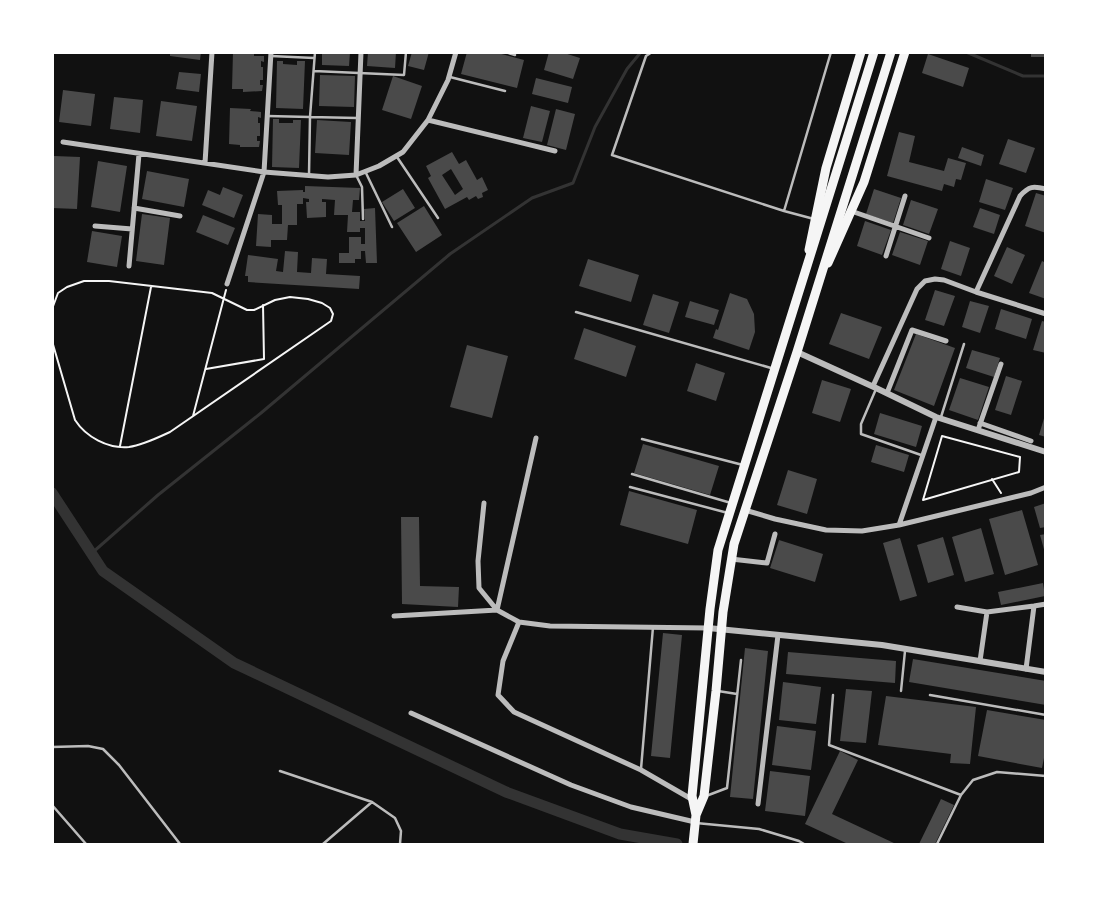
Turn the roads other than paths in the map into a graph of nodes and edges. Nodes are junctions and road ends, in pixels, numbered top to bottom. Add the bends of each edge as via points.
1 (212, 52) edge
2 (315, 52) edge
3 (361, 52) edge
4 (406, 52) edge
5 (456, 52) edge
6 (505, 52) edge
7 (652, 52) edge
8 (831, 52) edge
9 (860, 52) edge
10 (874, 52) edge
11 (891, 52) edge
12 (905, 52) edge
13 (271, 54) edge
14 (515, 55) dead end
15 (314, 58) junction
16 (314, 71) junction
17 (360, 74) junction
18 (449, 76) junction
19 (505, 91) dead end
20 (267, 116) junction
21 (310, 118) junction
22 (358, 118) junction
23 (428, 120) junction
24 (63, 142) dead end
25 (554, 151) dead end
26 (140, 154) junction
27 (396, 156) junction
28 (205, 163) junction
29 (365, 171) junction
30 (264, 172) junction
31 (356, 175) junction
32 (309, 176) junction
33 (1046, 189) edge
34 (905, 196) dead end
35 (134, 208) junction
36 (784, 211) junction
37 (851, 212) junction
38 (180, 216) dead end
39 (438, 218) dead end
40 (363, 219) dead end
41 (815, 219) junction
42 (95, 226) dead end
43 (392, 227) dead end
44 (895, 227) junction
45 (132, 229) junction
46 (929, 238) dead end
47 (886, 256) dead end
48 (129, 266) dead end
49 (227, 284) dead end
50 (802, 285) junction
51 (817, 289) junction
52 (976, 292) junction
53 (576, 312) dead end
54 (1046, 314) edge
55 (946, 341) dead end
56 (964, 344) dead end
57 (797, 352) junction
58 (1001, 364) dead end
59 (775, 369) junction
60 (875, 387) junction
61 (886, 393) junction
62 (938, 418) junction
63 (980, 423) junction
64 (978, 430) junction
65 (536, 438) dead end
66 (642, 439) dead end
67 (1031, 441) dead end
68 (1046, 452) edge
69 (923, 456) junction
70 (744, 466) junction
71 (632, 474) dead end
72 (630, 487) dead end
73 (1046, 487) edge
74 (484, 503) dead end
75 (732, 503) junction
76 (745, 510) junction
77 (729, 513) junction
78 (899, 525) junction
79 (775, 534) dead end
80 (718, 550) junction
81 (731, 556) junction
82 (1046, 604) edge
83 (1034, 606) junction
84 (957, 608) dead end
85 (497, 610) junction
86 (987, 612) junction
87 (394, 616) dead end
88 (519, 622) junction
89 (653, 627) junction
90 (708, 628) junction
91 (722, 629) junction
92 (778, 635) junction
93 (905, 649) junction
94 (741, 660) dead end
95 (980, 661) junction
96 (1026, 669) junction
97 (1046, 672) edge
98 (716, 691) junction
99 (901, 691) dead end
100 (738, 694) junction
101 (833, 695) dead end
102 (930, 695) dead end
103 (411, 713) dead end
104 (1046, 714) edge
105 (52, 747) edge
106 (640, 770) junction
107 (280, 771) dead end
108 (1046, 776) edge
109 (961, 795) junction
110 (704, 796) junction
111 (693, 801) junction
112 (372, 802) junction
113 (758, 804) dead end
114 (52, 805) edge
115 (696, 819) junction
116 (86, 844) edge
117 (180, 844) edge
118 (323, 844) edge
119 (400, 844) edge
120 (693, 844) edge
121 (804, 844) edge
122 (937, 844) edge

1 - 28 street
2 - 15 lane
3 - 17 street
4 - 17 lane via 404,75
5 - 18 street
6 - 14 lane
7 - 36 lane via 646,56 612,156
8 - 36 lane
9 - 41 main road via 826,168
10 - 50 main road
11 - 51 main road
12 - 37 main road via 864,182
13 - 15 lane
13 - 20 street
15 - 16 lane
16 - 17 lane
16 - 21 lane
17 - 22 street
18 - 19 lane
18 - 23 street
20 - 21 lane
20 - 30 street
21 - 22 lane
21 - 32 lane
22 - 31 street
23 - 25 street
23 - 27 street via 403,152
24 - 26 street
26 - 28 street
26 - 35 street
27 - 29 street
27 - 39 lane
28 - 30 street
29 - 31 street
29 - 43 lane
30 - 32 street
30 - 49 street
31 - 32 street
31 - 40 lane via 362,187
33 - 52 street via 1035,186 1020,196
34 - 44 street
35 - 38 street
35 - 45 street
36 - 41 lane
37 - 44 street
37 - 51 main road
41 - 50 main road
42 - 45 street
44 - 46 street
44 - 47 street
45 - 48 street
50 - 59 main road
51 - 57 main road
52 - 54 street
52 - 60 street via 935,278 917,289
53 - 59 lane
55 - 61 street via 912,330
56 - 62 lane
57 - 60 street
57 - 76 main road
58 - 63 street
59 - 70 main road
60 - 61 street
60 - 69 lane via 861,434
61 - 62 street
62 - 64 street
62 - 69 street
63 - 64 street
63 - 67 street
64 - 68 street
65 - 85 street
66 - 70 lane
69 - 78 street
70 - 75 main road
71 - 75 lane
72 - 77 lane
73 - 78 street
74 - 85 street via 478,561 479,588
75 - 77 main road
76 - 78 street via 826,530 862,531
76 - 81 main road
77 - 80 main road
79 - 81 street via 767,563
80 - 81 main road
80 - 90 main road
81 - 91 main road
82 - 83 street
83 - 86 street
83 - 96 street
84 - 86 street
85 - 87 street
85 - 88 street
86 - 95 street
88 - 89 street via 550,626
88 - 106 street via 503,661 498,695 514,712
89 - 90 street
89 - 106 lane
90 - 91 street
90 - 111 main road
91 - 92 street
91 - 98 main road
92 - 93 street
92 - 113 street
93 - 95 street
93 - 99 lane
94 - 100 lane
95 - 96 street
96 - 97 street
98 - 100 lane
98 - 110 main road
100 - 110 lane via 727,788
101 - 109 lane via 829,745
102 - 104 lane
103 - 115 street via 571,785 630,807
105 - 117 lane via 103,749
106 - 111 street
107 - 112 lane
108 - 109 lane via 997,772 974,780
109 - 122 lane
110 - 115 main road
111 - 115 main road
112 - 118 lane
112 - 119 lane via 395,818 401,831
114 - 116 lane
115 - 120 main road
115 - 121 lane via 759,829

